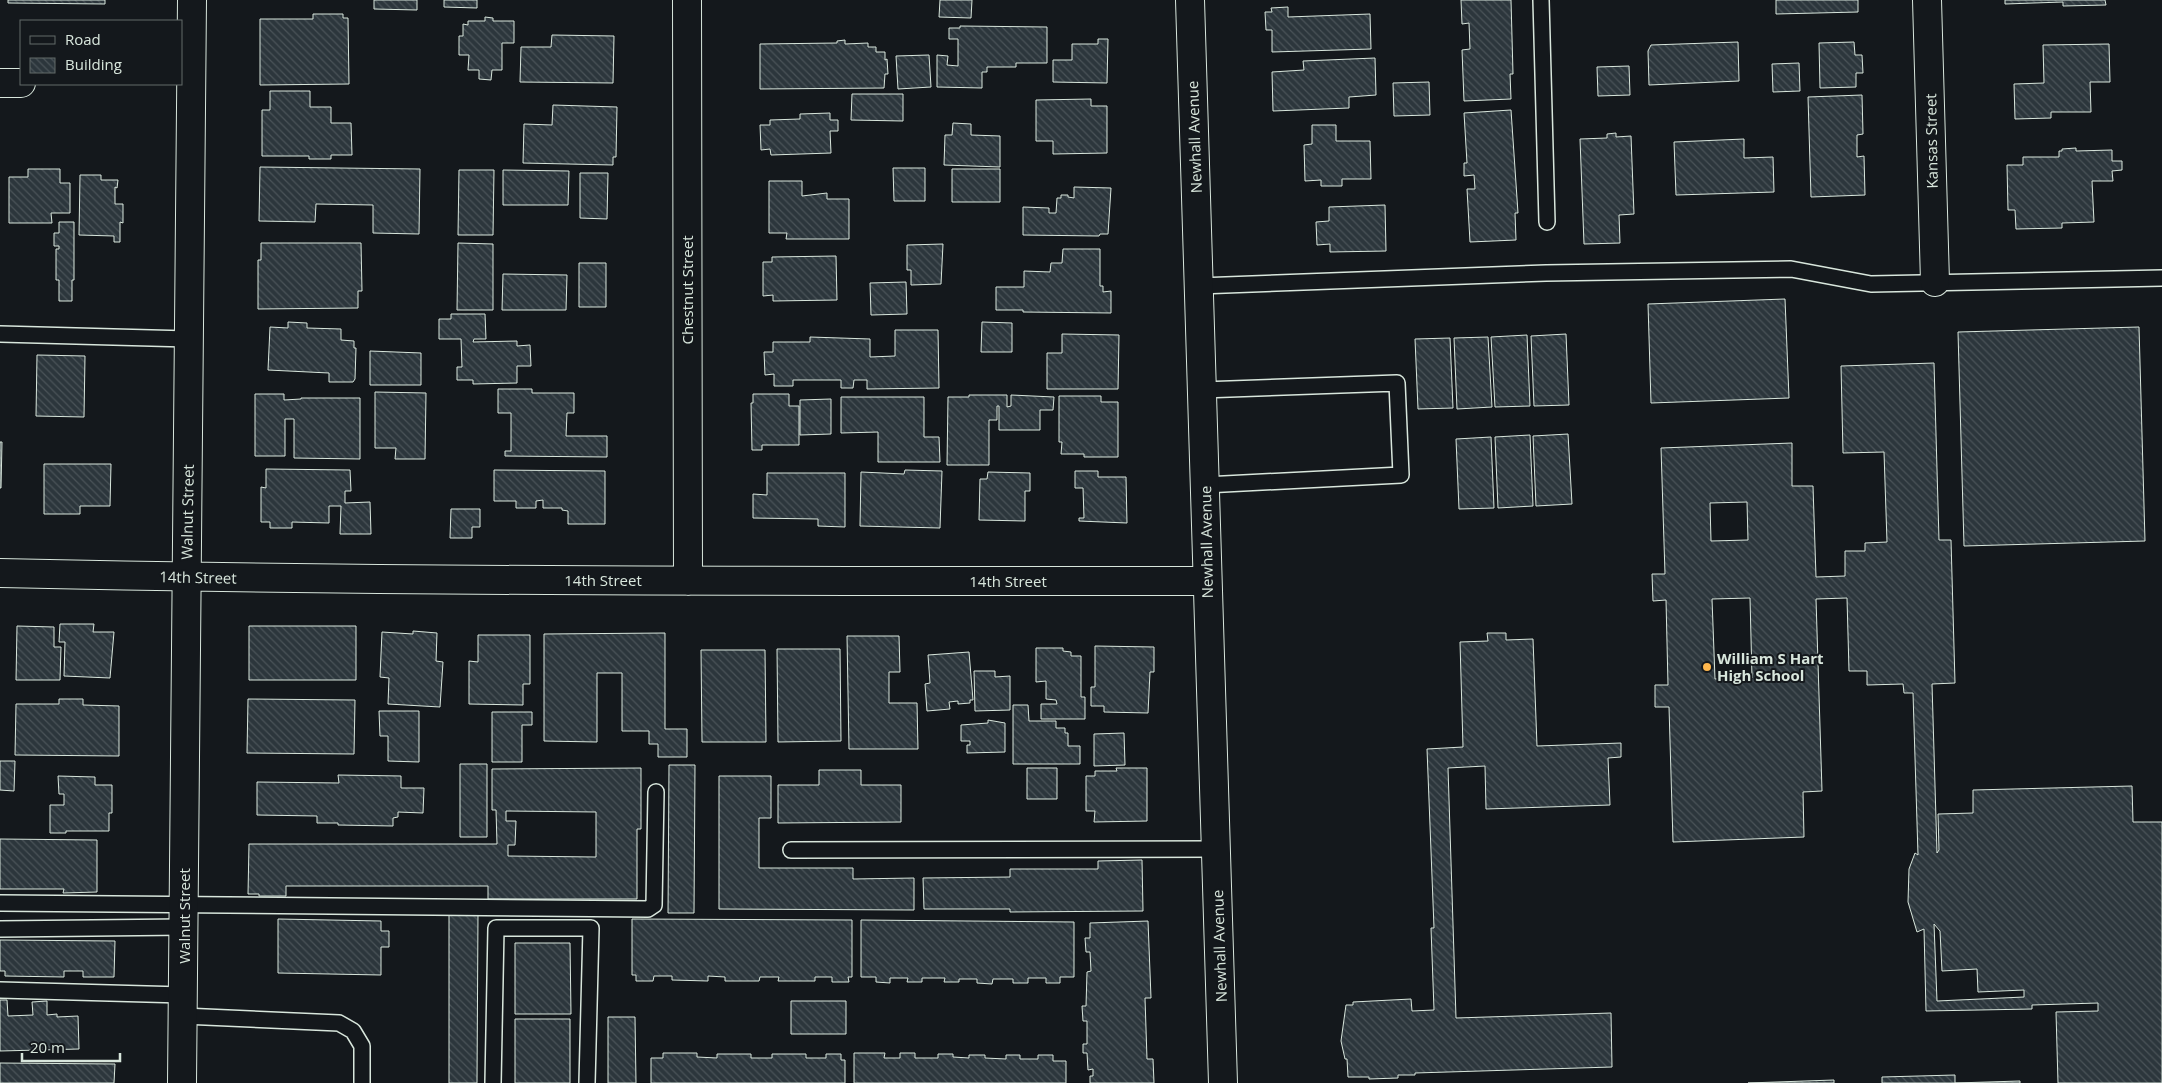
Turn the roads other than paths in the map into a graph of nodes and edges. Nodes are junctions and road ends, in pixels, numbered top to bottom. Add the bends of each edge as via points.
1 (192, 0) edge
2 (687, 0) edge
3 (1190, 0) edge
4 (1541, 0) edge
5 (1927, 0) edge
6 (0, 83) edge
7 (20, 83) edge
8 (186, 83) edge
9 (1547, 222) dead end
10 (2162, 278) edge
11 (1935, 282) junction
12 (1199, 286) junction
13 (2162, 289) edge
14 (0, 334) edge
15 (189, 339) junction
16 (1202, 390) junction
17 (1205, 485) junction
18 (0, 572) edge
19 (187, 577) junction
20 (688, 581) junction
21 (1207, 581) junction
22 (656, 792) dead end
23 (1216, 849) junction
24 (791, 850) dead end
25 (0, 903) edge
26 (184, 915) junction
27 (0, 929) edge
28 (0, 990) edge
29 (183, 1006) junction
30 (182, 1083) edge
31 (362, 1083) edge
32 (493, 1083) edge
33 (587, 1083) edge
34 (1223, 1083) edge

1 - 8 street, Walnut Street
2 - 20 street, Chestnut Street
3 - 12 street, Newhall Avenue
4 - 9 lane
5 - 11 street, Kansas Street
6 - 7 street
8 - 15 street, Walnut Street
10 - 11 lane
10 - 13 lane
11 - 12 lane via 1871,284 1791,269 1546,273
12 - 16 street, Newhall Avenue
14 - 15 lane
15 - 19 street, Walnut Street
16 - 17 street, Newhall Avenue
16 - 17 lane via 1397,383 1401,475
17 - 21 street, Newhall Avenue
18 - 19 street, 14th Street
19 - 20 street, 14th Street
19 - 26 street, Walnut Street
20 - 21 street, 14th Street
21 - 23 street, Newhall Avenue
22 - 26 lane via 654,905 648,909
23 - 24 lane
23 - 34 street, Newhall Avenue
25 - 26 lane
26 - 27 lane
26 - 29 street, Walnut Street
28 - 29 lane
29 - 30 street, Walnut Street
29 - 31 lane via 339,1023 353,1031 362,1046
32 - 33 lane via 496,928 591,928

